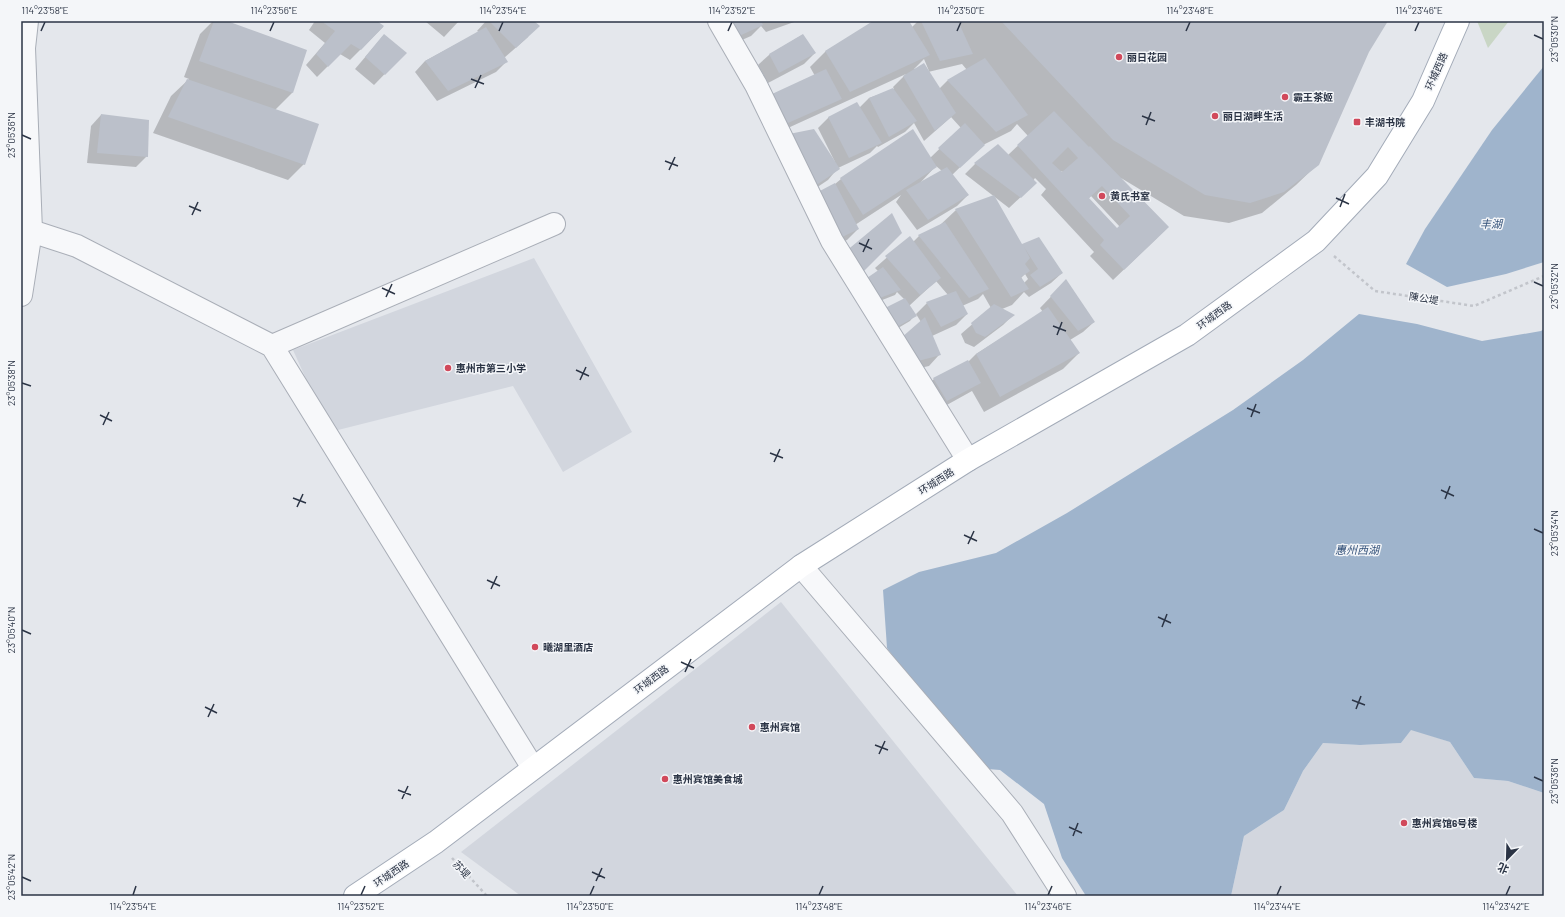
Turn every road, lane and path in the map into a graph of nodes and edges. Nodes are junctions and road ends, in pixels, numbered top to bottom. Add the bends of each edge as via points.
1 (27, 21) edge
2 (719, 21) edge
3 (1458, 21) edge
4 (554, 224) dead end
5 (31, 231) junction
6 (1316, 240) junction
7 (1544, 276) edge
8 (21, 295) edge
9 (272, 346) junction
10 (968, 460) junction
11 (801, 566) junction
12 (533, 768) junction
13 (436, 842) junction
14 (356, 896) edge
15 (487, 896) edge
16 (1065, 896) edge

1 - 5 street via 24,48
2 - 10 street via 756,85 832,241
3 - 6 main road, 环城西路 via 1423,101 1377,176
4 - 9 street
5 - 8 street
5 - 9 street via 77,246
6 - 7 path, 陳公堤 via 1375,291 1474,306
6 - 10 main road, 环城西路 via 1187,335
9 - 12 street
10 - 11 main road, 环城西路
11 - 12 main road, 环城西路
11 - 16 street via 1012,813
12 - 13 main road, 环城西路
13 - 14 main road, 环城西路
13 - 15 path, 苏堤

